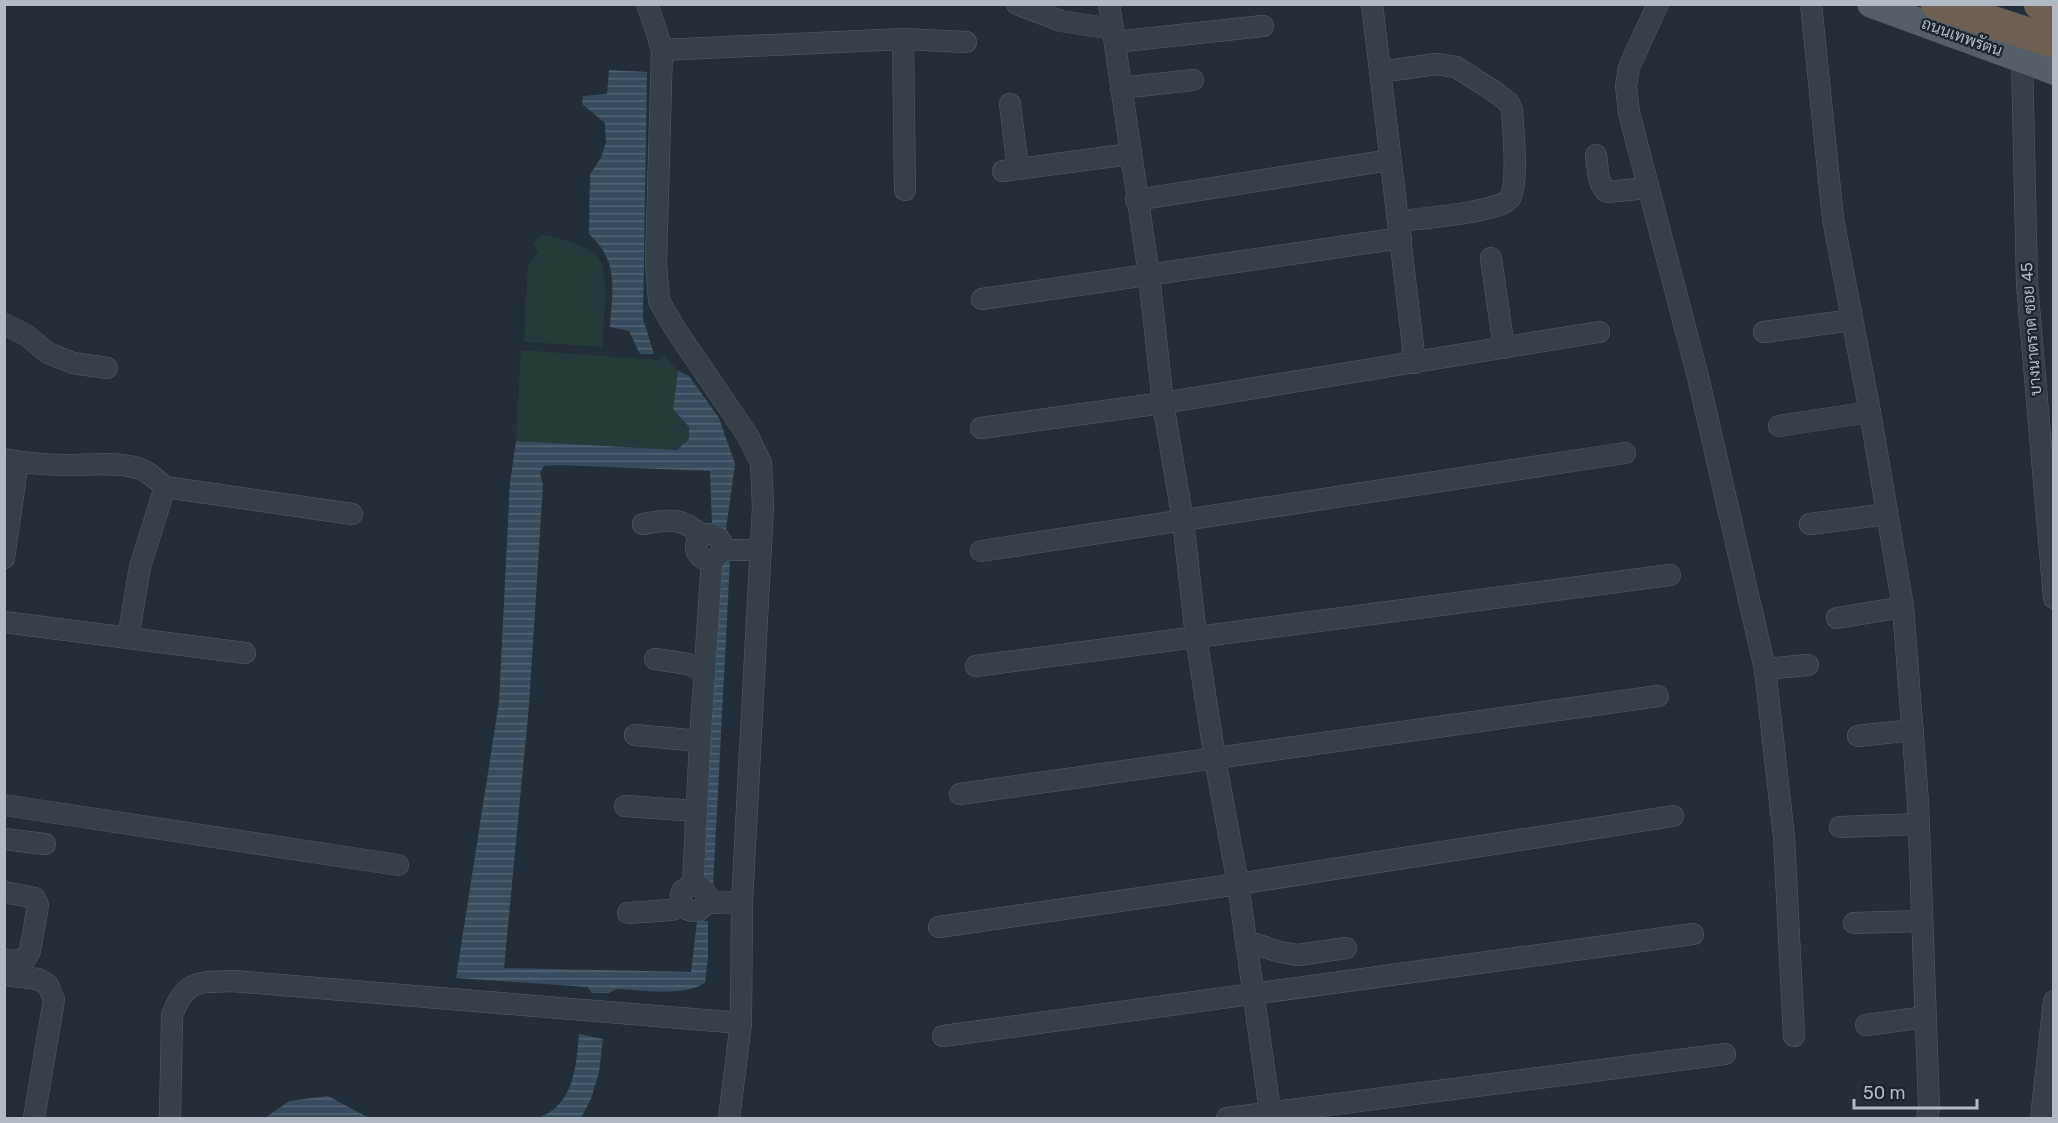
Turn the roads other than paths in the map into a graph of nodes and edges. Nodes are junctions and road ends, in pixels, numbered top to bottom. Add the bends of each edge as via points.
1 (647, 4) edge
2 (661, 4) edge
3 (1017, 4) edge
4 (1372, 4) edge
5 (1658, 4) edge
6 (1811, 4) edge
7 (1871, 4) edge
8 (1937, 4) edge
9 (2040, 4) edge
10 (2054, 10) edge
11 (1113, 24) edge
12 (1263, 26) dead end
13 (903, 39) junction
14 (659, 40) junction
15 (966, 42) dead end
16 (2054, 42) edge
17 (2022, 59) junction
18 (2054, 70) edge
19 (1380, 72) junction
20 (1193, 80) dead end
21 (1121, 88) junction
22 (1010, 104) dead end
23 (1130, 154) junction
24 (1596, 155) dead end
25 (1390, 160) junction
26 (1648, 188) junction
27 (905, 190) dead end
28 (1137, 200) junction
29 (1400, 229) junction
30 (1491, 258) dead end
31 (1149, 275) junction
32 (982, 299) dead end
33 (1852, 320) junction
34 (4, 324) edge
35 (1599, 332) dead end
36 (1764, 332) dead end
37 (1504, 348) junction
38 (1415, 363) junction
39 (107, 368) dead end
40 (1163, 403) junction
41 (1870, 412) junction
42 (1779, 426) dead end
43 (981, 428) dead end
44 (1625, 453) dead end
45 (11, 460) edge
46 (165, 488) junction
47 (352, 514) dead end
48 (1887, 514) junction
49 (1183, 521) junction
50 (643, 524) dead end
51 (1810, 524) dead end
52 (760, 550) junction
53 (981, 551) dead end
54 (717, 555) junction
55 (4, 558) edge
56 (2052, 570) edge
57 (1670, 575) dead end
58 (2054, 598) edge
59 (1903, 607) junction
60 (1837, 618) dead end
61 (4, 622) edge
62 (1196, 636) junction
63 (128, 638) junction
64 (245, 653) dead end
65 (655, 659) dead end
66 (1808, 665) dead end
67 (976, 666) dead end
68 (1765, 669) junction
69 (704, 672) junction
70 (1658, 696) dead end
71 (1913, 730) junction
72 (635, 735) dead end
73 (1858, 736) dead end
74 (700, 741) junction
75 (1215, 759) junction
76 (960, 794) dead end
77 (4, 805) edge
78 (625, 806) dead end
79 (697, 811) junction
80 (1673, 816) dead end
81 (1919, 824) junction
82 (1840, 827) dead end
83 (4, 839) edge
84 (45, 844) dead end
85 (398, 865) dead end
86 (693, 884) junction
87 (1238, 884) junction
88 (4, 892) edge
89 (742, 902) junction
90 (707, 903) junction
91 (683, 906) junction
92 (628, 913) dead end
93 (1922, 921) junction
94 (1854, 923) dead end
95 (939, 927) dead end
96 (1693, 934) dead end
97 (1246, 941) junction
98 (1346, 948) dead end
99 (4, 960) edge
100 (4, 975) edge
101 (1254, 995) junction
102 (2054, 1001) edge
103 (1926, 1017) junction
104 (741, 1023) junction
105 (1866, 1025) dead end
106 (943, 1036) dead end
107 (1794, 1036) dead end
108 (1725, 1053) dead end
109 (1270, 1115) edge
110 (34, 1119) edge
111 (170, 1119) edge
112 (729, 1119) edge
113 (1227, 1119) edge
114 (1928, 1119) edge
115 (2041, 1119) edge

1 - 14 street
2 - 14 street
3 - 11 street via 1061,21
4 - 19 street
5 - 26 street via 1629,68 1626,86
6 - 33 street via 1833,219
7 - 17 main road, ถนนเทพรัตน
8 - 16 highway
9 - 10 highway
11 - 12 street
11 - 21 street
13 - 14 street
13 - 15 street
13 - 27 street
14 - 52 street via 656,262 660,301 748,436 761,463
17 - 18 main road, ถนนเทพรัตน
17 - 56 street, บางนาตราด ซอย 45 via 2027,284
19 - 25 street
19 - 29 street via 1436,64 1456,67 1498,94 1512,110 1511,197 1475,212
20 - 21 street
21 - 23 street
22 - 23 street via 1011,170
23 - 28 street
24 - 26 street via 1599,178 1607,192
25 - 28 street
25 - 29 street
26 - 68 street via 1698,377
28 - 31 street
29 - 31 street
29 - 38 street
30 - 37 street
31 - 32 street
31 - 40 street
33 - 36 street
33 - 41 street
34 - 39 street via 48,353 73,363
35 - 37 street
37 - 38 street
38 - 40 street
40 - 43 street
40 - 49 street
41 - 42 street
41 - 48 street
44 - 49 street
45 - 46 street via 136,467 151,474
45 - 55 street
46 - 47 street
46 - 63 street via 140,567
48 - 51 street
48 - 59 street
49 - 53 street
49 - 62 street
50 - 54 street via 659,520 687,523 702,536 696,544 702,557
52 - 54 street
52 - 89 street
54 - 69 street
56 - 58 street, บางนาตราด ซอย 45
57 - 62 street
59 - 60 street
59 - 71 street
61 - 63 street
62 - 67 street
62 - 75 street
63 - 64 street
65 - 69 street via 688,664
66 - 68 street
68 - 107 street via 1784,837
69 - 74 street
70 - 75 street
71 - 73 street
71 - 81 street
72 - 74 street
74 - 79 street
75 - 76 street
75 - 87 street
77 - 85 street
78 - 79 street
79 - 86 street
80 - 87 street
81 - 82 street
81 - 93 street
83 - 84 street
86 - 90 street via 705,890
86 - 91 street via 682,891
87 - 95 street
87 - 97 street
88 - 99 street via 35,898 38,905 26,958
89 - 90 street
89 - 104 street
90 - 91 street via 691,912
91 - 92 street
93 - 94 street
93 - 103 street
96 - 101 street
97 - 98 street via 1298,955
97 - 101 street
100 - 110 street via 38,979 48,986 54,1000
101 - 106 street
101 - 109 street
102 - 115 street
103 - 105 street
103 - 114 street
104 - 111 street via 233,981 204,982 184,990 172,1016
104 - 112 street
108 - 109 street
109 - 113 street

